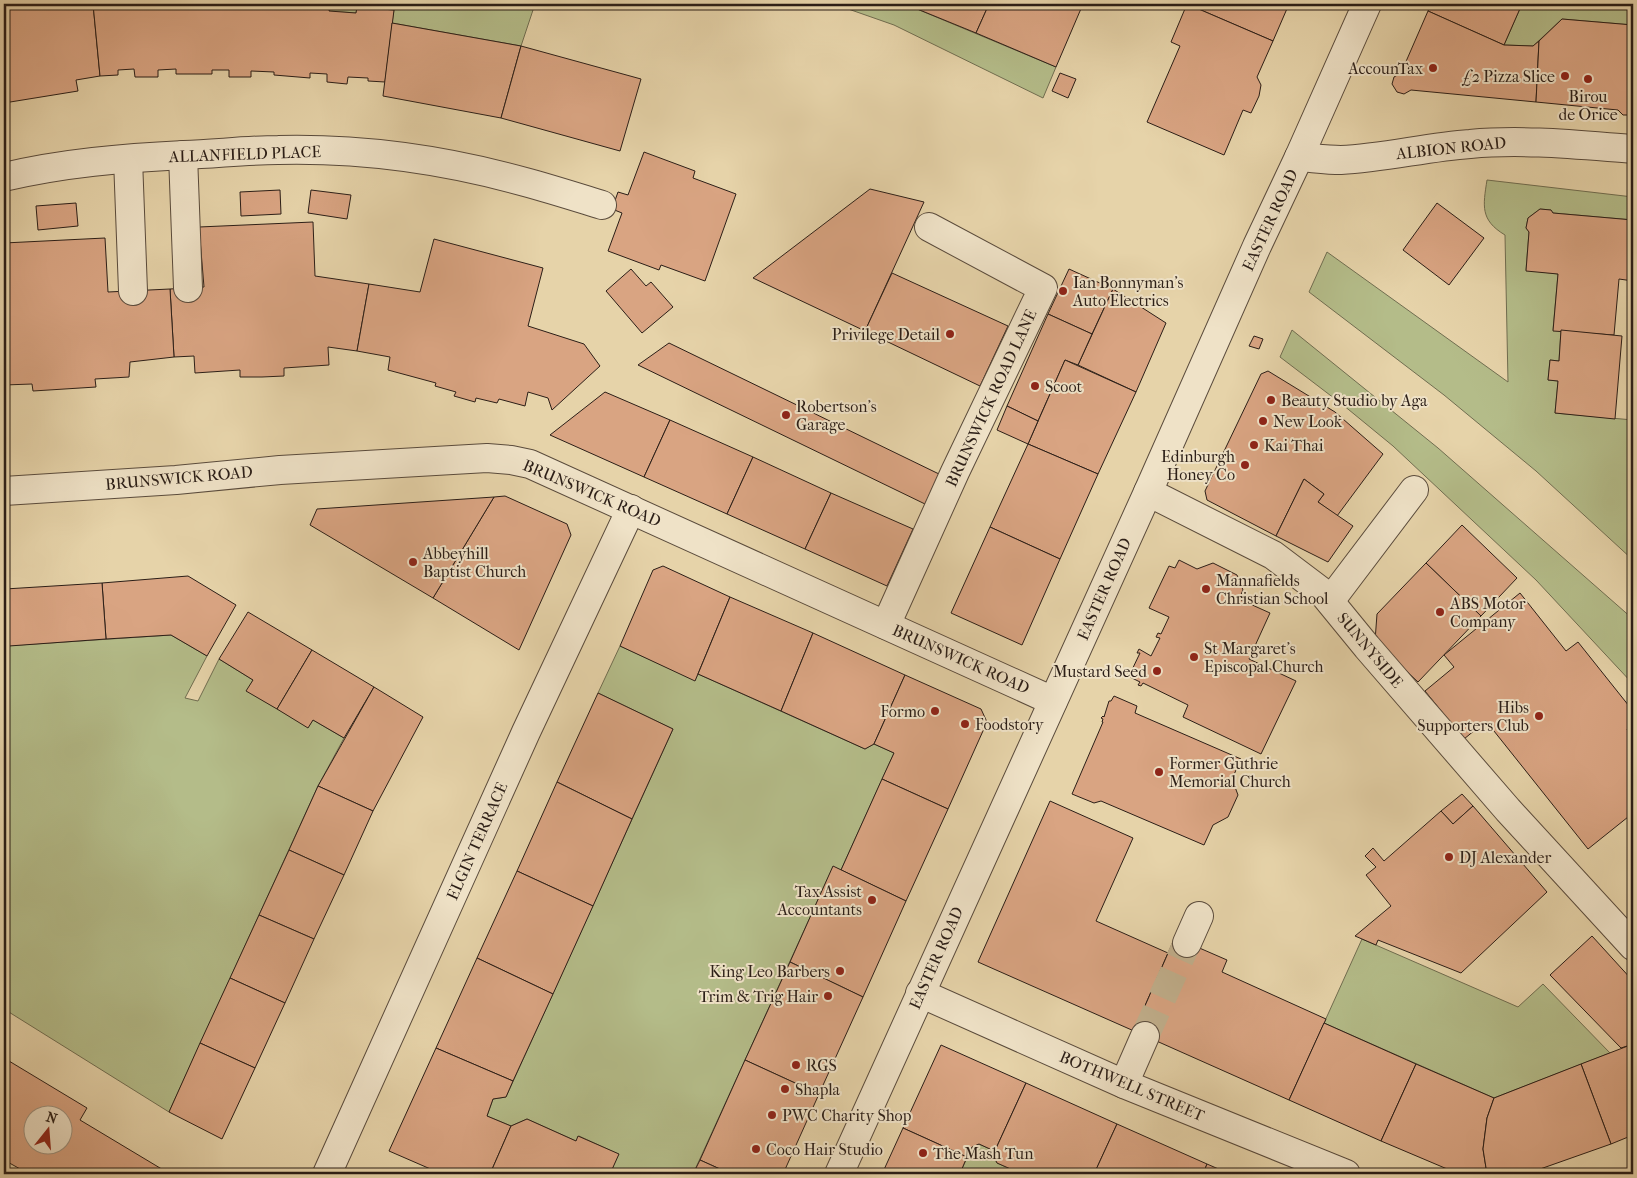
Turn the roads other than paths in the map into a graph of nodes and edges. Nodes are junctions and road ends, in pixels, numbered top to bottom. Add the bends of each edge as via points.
1 (1367, 4) edge
2 (1633, 149) edge
3 (183, 156) junction
4 (1299, 157) junction
5 (128, 158) junction
6 (4, 177) edge
7 (602, 205) dead end
8 (929, 227) dead end
9 (188, 288) dead end
10 (133, 291) dead end
11 (1414, 490) dead end
12 (4, 491) edge
13 (1148, 492) junction
14 (631, 509) junction
15 (1330, 601) junction
16 (886, 625) junction
17 (1053, 701) junction
18 (1199, 916) dead end
19 (1187, 943) tunnel mouth
20 (1633, 946) edge
21 (920, 993) junction
22 (1145, 1036) tunnel mouth
23 (1124, 1084) junction
24 (328, 1174) edge
25 (839, 1174) edge
26 (1346, 1174) edge

1 - 4 street, EASTER ROAD
2 - 4 street, ALBION ROAD via 1510,142 1339,160
3 - 5 street, ALLANFIELD PLACE
3 - 7 street, ALLANFIELD PLACE via 315,150 396,157 491,173
3 - 9 street
4 - 13 street, EASTER ROAD
5 - 6 street, ALLANFIELD PLACE
5 - 10 street
8 - 16 street, BRUNSWICK ROAD LANE via 1042,288
11 - 15 street
12 - 14 street, BRUNSWICK ROAD via 487,458 530,464
13 - 15 street, SUNNYSIDE via 1273,555
13 - 17 street, EASTER ROAD
14 - 16 street, BRUNSWICK ROAD
14 - 24 street, ELGIN TERRACE via 526,732
15 - 20 street, SUNNYSIDE via 1508,810
16 - 17 street, BRUNSWICK ROAD
17 - 21 street, EASTER ROAD
18 - 19 street
21 - 23 street, BOTHWELL STREET
21 - 25 street, EASTER ROAD
22 - 23 street
23 - 26 street, BOTHWELL STREET

